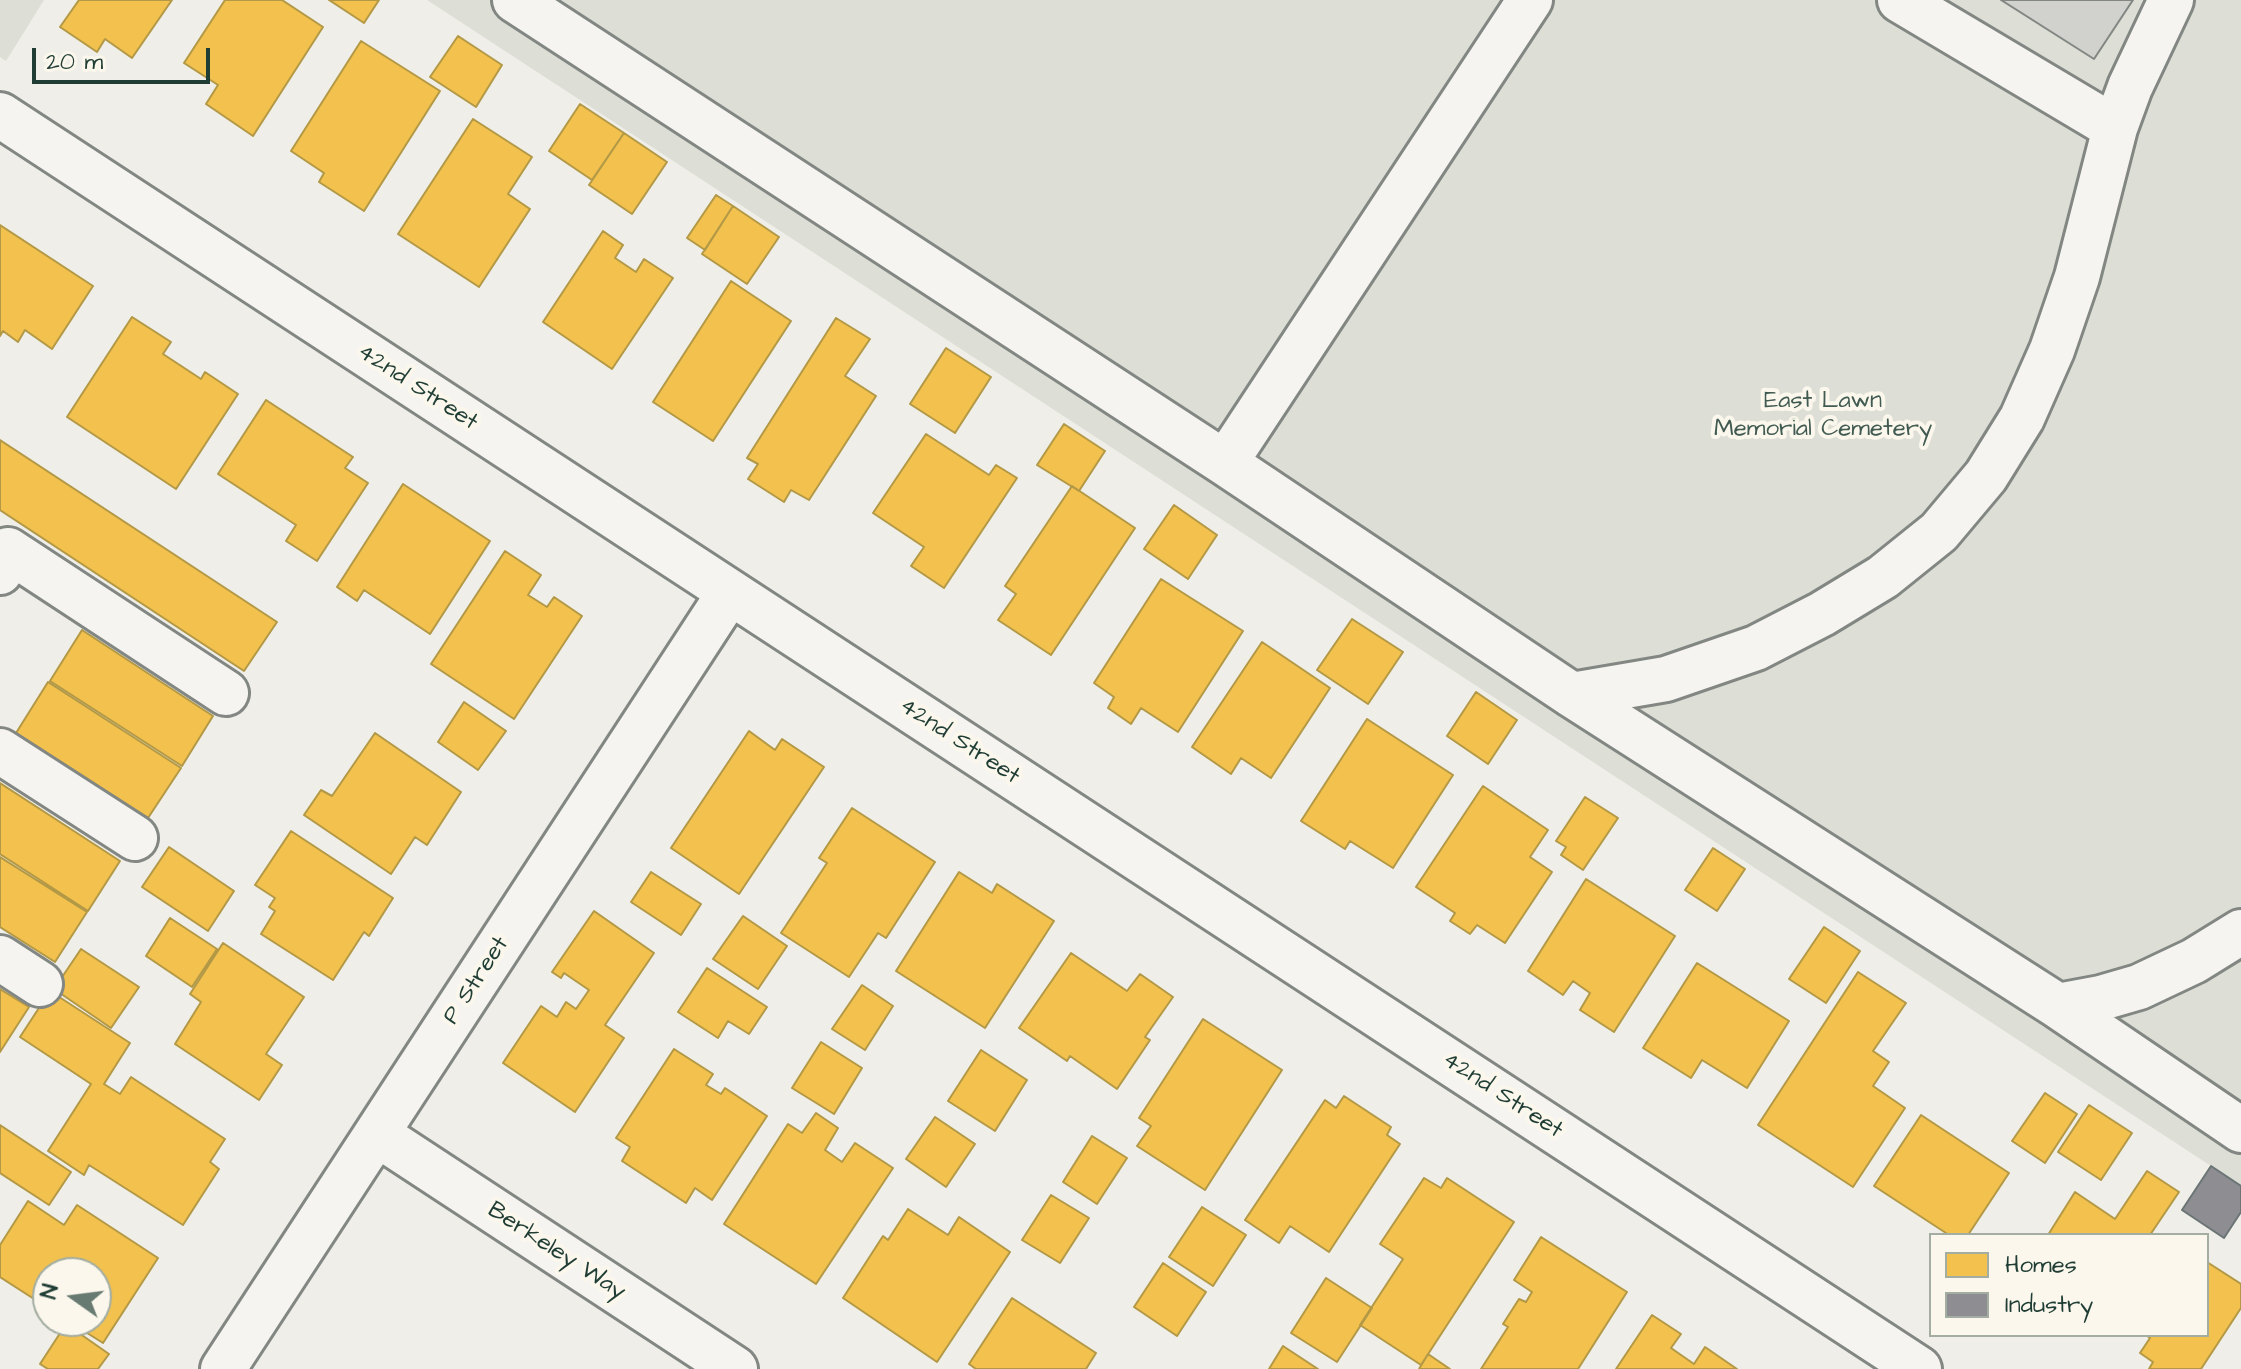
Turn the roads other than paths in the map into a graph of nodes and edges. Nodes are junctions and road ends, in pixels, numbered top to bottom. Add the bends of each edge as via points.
1 (515, 0) edge
2 (1530, 0) edge
3 (1900, 0) edge
4 (2171, 0) edge
5 (0, 115) edge
6 (2115, 128) junction
7 (1225, 463) junction
8 (0, 572) edge
9 (730, 592) junction
10 (226, 693) dead end
11 (1572, 695) junction
12 (0, 751) edge
13 (135, 838) dead end
14 (2241, 932) edge
15 (0, 958) edge
16 (40, 984) dead end
17 (2058, 1006) junction
18 (2241, 1130) edge
19 (377, 1134) junction
20 (223, 1369) edge
21 (735, 1369) edge
22 (1919, 1369) edge

1 - 7 street
2 - 7 street
3 - 6 street
4 - 6 street
5 - 9 street, 42nd Street
6 - 11 street via 2077,277 2052,350 2022,418 1986,476 1939,532 1883,577 1756,648 1666,679
7 - 11 street
8 - 10 street via 8,550
9 - 19 street, P Street
9 - 22 street, 42nd Street
11 - 17 street
12 - 13 street
14 - 17 street via 2139,987
15 - 16 street
17 - 18 street
19 - 20 street, P Street
19 - 21 street, Berkeley Way

